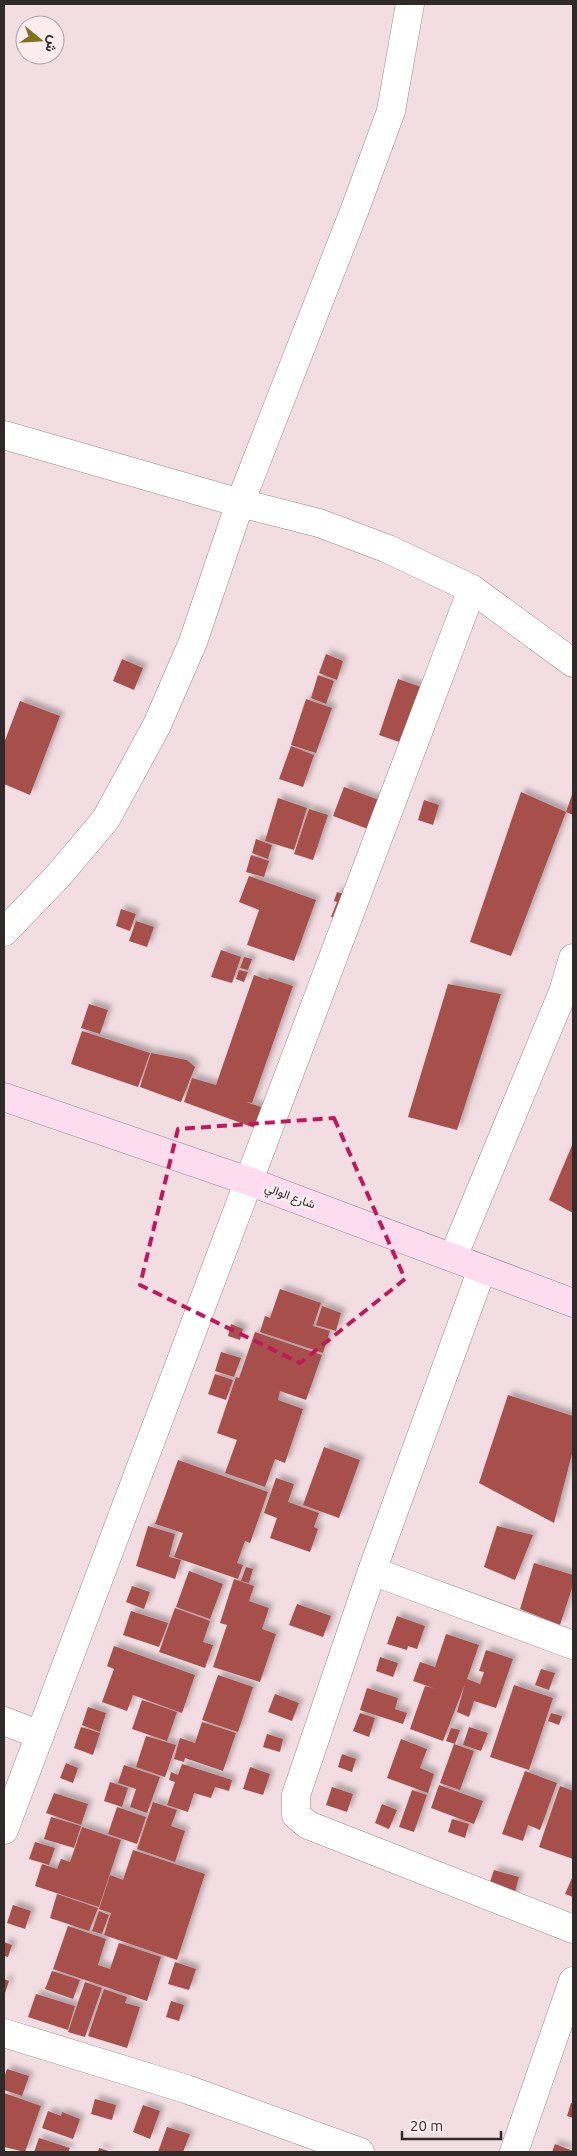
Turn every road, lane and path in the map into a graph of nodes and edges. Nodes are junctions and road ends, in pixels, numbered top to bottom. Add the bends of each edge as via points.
1 (410, 4) edge
2 (4, 435) edge
3 (240, 503) junction
4 (472, 590) junction
5 (573, 663) edge
6 (4, 932) edge
7 (573, 958) edge
8 (568, 993) edge
9 (4, 1097) edge
10 (248, 1181) junction
11 (453, 1257) junction
12 (482, 1269) junction
13 (573, 1303) edge
14 (372, 1571) junction
15 (573, 1645) edge
16 (4, 1721) edge
17 (40, 1734) junction
18 (4, 1830) edge
19 (573, 1929) edge
20 (573, 1981) edge
21 (4, 2033) edge
22 (360, 2152) edge
23 (514, 2152) edge

1 - 3 street via 391,111
2 - 3 street
3 - 4 street via 319,522 388,549
3 - 6 street via 193,642 157,725 106,819 59,876
4 - 5 street
4 - 10 street
7 - 8 street
8 - 11 street
9 - 10 main road, شارع الوالي
10 - 11 main road, شارع الوالي
10 - 17 street
11 - 12 main road, شارع الوالي
12 - 13 main road, شارع الوالي
12 - 14 street
14 - 15 street
14 - 19 street via 296,1795 296,1815 308,1825
16 - 17 street
17 - 18 street
20 - 23 street
21 - 22 street via 186,2088

